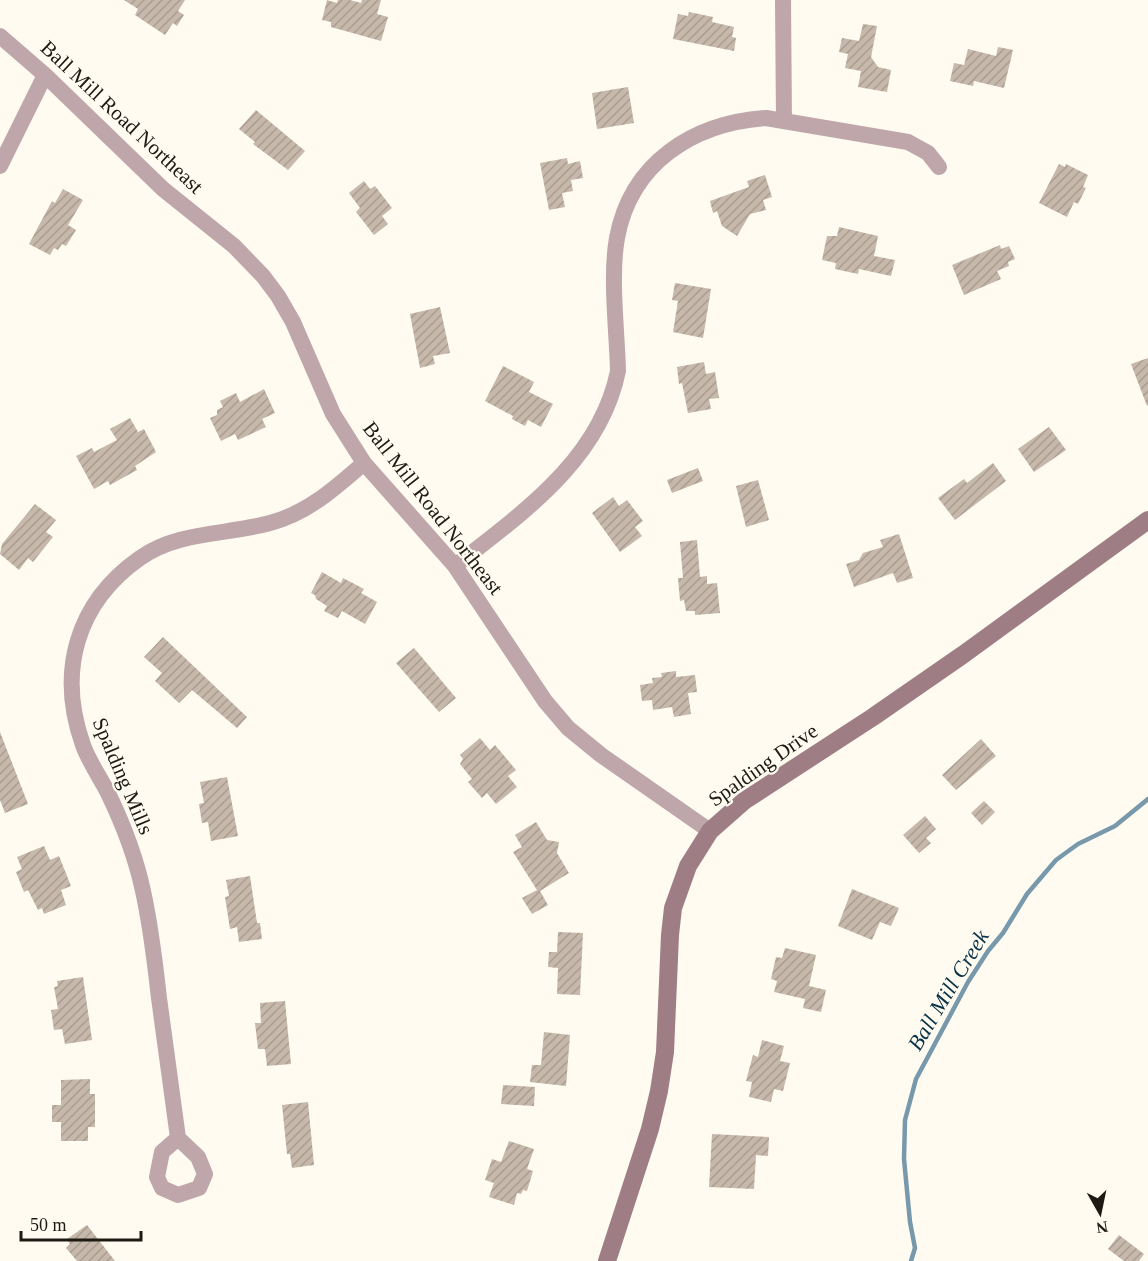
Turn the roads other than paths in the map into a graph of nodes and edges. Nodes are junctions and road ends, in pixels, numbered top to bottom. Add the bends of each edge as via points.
1 (783, 0) edge
2 (0, 36) edge
3 (45, 75) junction
4 (784, 120) junction
5 (0, 166) edge
6 (939, 166) dead end
7 (364, 463) junction
8 (1148, 520) edge
9 (455, 566) junction
10 (710, 831) junction
11 (178, 1138) dead end
12 (606, 1261) edge

1 - 4 street
2 - 3 street, Ball Mill Road Northeast
3 - 5 street
3 - 7 street, Ball Mill Road Northeast via 164,189 234,246 263,276 293,322 333,414
4 - 6 street via 908,142 928,153
4 - 9 street via 744,120 702,131 669,151 642,179 626,208 617,238 618,371 602,415 584,449 554,485
7 - 9 street, Ball Mill Road Northeast
7 - 11 street, Spalding Mills via 323,498 292,516 269,524 183,539 142,556 101,594 76,642 70,679 73,716 84,748 123,826 143,888
8 - 10 street, Spalding Drive via 948,666 744,801
9 - 10 street, Ball Mill Road Northeast via 544,701 568,728
10 - 12 street, Spalding Drive via 688,866 673,908 665,1052 659,1091

